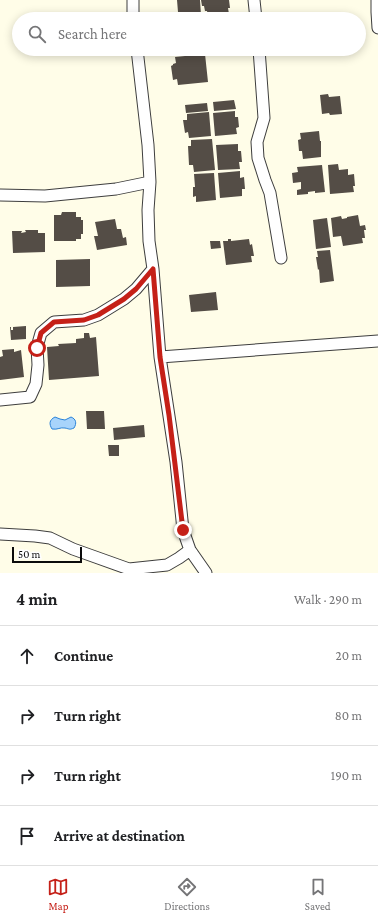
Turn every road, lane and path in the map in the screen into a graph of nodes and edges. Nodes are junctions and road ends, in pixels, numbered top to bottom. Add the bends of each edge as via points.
1 (133, 0) edge
2 (254, 0) edge
3 (378, 0) edge
4 (133, 12) edge
5 (255, 12) edge
6 (378, 28) edge
7 (138, 56) edge
8 (260, 56) edge
9 (150, 182) junction
10 (0, 195) edge
11 (281, 258) dead end
12 (153, 269) junction
13 (378, 341) edge
14 (160, 357) junction
15 (0, 400) edge
16 (0, 534) edge
17 (190, 550) junction
18 (206, 573) edge

1 - 4 street
2 - 5 street
3 - 6 street
7 - 9 street
8 - 11 street via 264,118 257,142 258,158 270,192
9 - 10 street via 116,189 45,196
9 - 12 street via 149,242
12 - 14 street
12 - 15 street via 136,289 98,315 84,320 54,322 41,333 37,348 36,384 30,397
13 - 14 street
14 - 17 street via 183,530
16 - 17 street via 50,538 129,569 167,565
17 - 18 street

